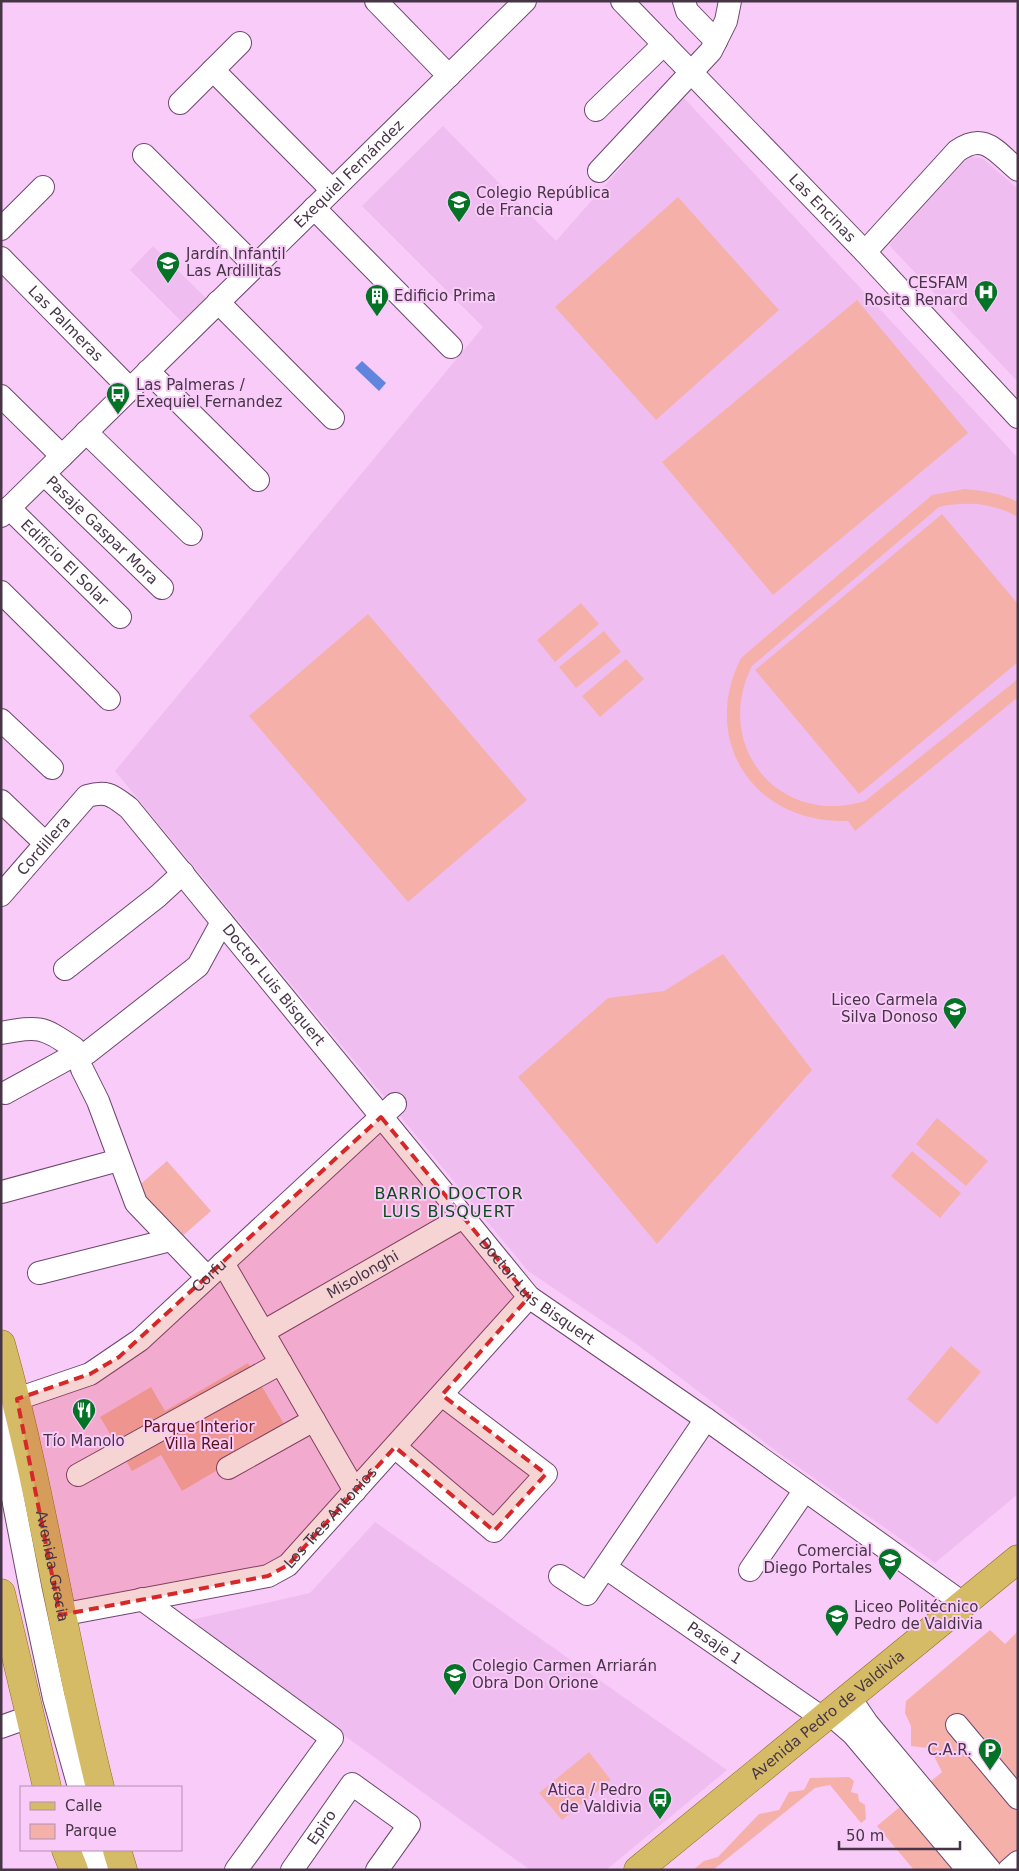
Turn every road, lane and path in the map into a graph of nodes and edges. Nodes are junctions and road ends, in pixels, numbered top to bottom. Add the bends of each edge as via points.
1 (376, 1) edge
2 (525, 1) edge
3 (622, 1) edge
4 (684, 1) edge
5 (730, 1) edge
6 (716, 41) junction
7 (240, 42) dead end
8 (664, 44) junction
9 (213, 70) junction
10 (692, 73) junction
11 (449, 76) junction
12 (180, 103) dead end
13 (596, 110) dead end
14 (144, 155) dead end
15 (1018, 170) edge
16 (599, 171) dead end
17 (43, 187) dead end
18 (332, 190) junction
19 (314, 208) junction
20 (1, 228) edge
21 (865, 252) junction
22 (1, 258) edge
23 (255, 266) junction
24 (218, 302) junction
25 (451, 347) dead end
26 (148, 371) junction
27 (130, 389) junction
28 (1, 396) edge
29 (1018, 416) edge
30 (333, 418) dead end
31 (86, 432) junction
32 (62, 456) junction
33 (44, 474) junction
34 (258, 480) dead end
35 (5, 512) edge
36 (190, 534) dead end
37 (162, 588) dead end
38 (1, 592) edge
39 (120, 617) dead end
40 (109, 699) dead end
41 (1, 720) edge
42 (52, 768) dead end
43 (88, 796) joint
44 (1, 801) edge
45 (45, 843) junction
46 (183, 873) junction
47 (1, 895) edge
48 (222, 922) junction
49 (65, 969) dead end
50 (1, 1033) edge
51 (78, 1057) junction
52 (5, 1094) dead end
53 (388, 1111) junction
54 (119, 1160) junction
55 (2, 1192) edge
56 (463, 1217) junction
57 (170, 1240) junction
58 (215, 1270) junction
59 (39, 1273) dead end
60 (529, 1297) junction
61 (263, 1332) junction
62 (1, 1344) edge
63 (281, 1362) junction
64 (442, 1395) junction
65 (9, 1404) edge
66 (706, 1419) junction
67 (314, 1420) junction
68 (395, 1447) junction
69 (228, 1468) dead end
70 (78, 1475) dead end
71 (356, 1490) junction
72 (805, 1490) junction
73 (1, 1516) edge
74 (1018, 1559) edge
75 (606, 1568) junction
76 (750, 1570) dead end
77 (560, 1576) dead end
78 (1, 1592) edge
79 (142, 1599) junction
80 (964, 1604) junction
81 (60, 1614) junction
82 (835, 1710) junction
83 (29, 1717) junction
84 (957, 1725) dead end
85 (1, 1727) edge
86 (47, 1786) edge
87 (61, 1786) edge
88 (79, 1786) edge
89 (100, 1786) edge
90 (1018, 1798) edge
91 (66, 1851) edge
92 (81, 1851) edge
93 (99, 1851) edge
94 (117, 1851) edge
95 (1018, 1862) edge
96 (74, 1870) edge
97 (88, 1870) edge
98 (106, 1870) edge
99 (123, 1870) edge
100 (236, 1870) edge
101 (292, 1870) edge
102 (377, 1870) edge
103 (638, 1870) edge
104 (968, 1870) edge
105 (990, 1870) edge
106 (1009, 1870) edge

1 - 11 street
2 - 11 street, Exequiel Fernández
3 - 8 street, Las Encinas
4 - 6 street via 687,11
5 - 6 street via 726,21
6 - 10 street
7 - 9 street
8 - 10 street, Las Encinas
8 - 13 street
9 - 12 street
9 - 18 street
10 - 16 street
10 - 21 street, Las Encinas
11 - 18 street, Exequiel Fernández
14 - 23 street
15 - 21 street via 989,146 974,142 958,151
17 - 20 street
18 - 19 street, Exequiel Fernández
19 - 23 street, Exequiel Fernández
19 - 25 street
21 - 29 street, Las Encinas
22 - 27 street, Las Palmeras
23 - 24 street, Exequiel Fernández
24 - 26 street, Exequiel Fernández
24 - 30 street
26 - 27 street, Exequiel Fernández
26 - 34 street
27 - 31 street, Exequiel Fernández
28 - 32 street
31 - 32 street, Exequiel Fernández
31 - 36 street
32 - 33 street, Exequiel Fernández
33 - 35 street, Exequiel Fernández
33 - 37 street, Pasaje Gaspar Mora
35 - 39 street, Edificio El Solar
38 - 40 street
41 - 42 street
43 - 45 street, Cordillera
43 - 46 street, Doctor Luis Bisquert via 101,792 129,808
44 - 45 street
45 - 47 street, Cordillera
46 - 48 street, Doctor Luis Bisquert
46 - 49 street
48 - 51 street via 198,966
48 - 53 street, Doctor Luis Bisquert
50 - 51 street via 33,1027 51,1033
51 - 52 street
51 - 54 street
53 - 56 street, Doctor Luis Bisquert
53 - 58 street, Corfu
54 - 55 street
54 - 57 street via 136,1203
56 - 60 street, Doctor Luis Bisquert
56 - 61 street, Misolonghi
57 - 58 street
57 - 59 street
58 - 61 street
58 - 65 street, Corfu via 119,1356 90,1374
60 - 64 street, Los Tres Antonios
60 - 66 street, Doctor Luis Bisquert
61 - 63 street
62 - 65 main road, Avenida Grecia
63 - 67 street
63 - 70 street
64 - 68 street, Los Tres Antonios
64 - 68 street via 546,1474 494,1531
65 - 81 main road, Avenida Grecia
65 - 88 street via 10,1483 54,1698
66 - 72 street, Doctor Luis Bisquert
66 - 75 street
67 - 69 street
67 - 71 street
68 - 71 street, Los Tres Antonios
71 - 79 street, Los Tres Antonios via 288,1565 268,1576
72 - 76 street
72 - 80 street, Doctor Luis Bisquert
73 - 87 street via 47,1736
74 - 80 main road, Avenida Pedro de Valdivia
75 - 77 street via 587,1594
75 - 82 street, Pasaje 1
78 - 83 main road
79 - 81 street, Los Tres Antonios
79 - 100 street via 332,1738
80 - 82 main road, Avenida Pedro de Valdivia
81 - 89 main road, Avenida Grecia
82 - 103 main road, Avenida Pedro de Valdivia
82 - 104 street
82 - 105 street via 867,1723
83 - 85 street
83 - 86 main road
84 - 90 street
91 - 96 main road
92 - 97 street
93 - 98 street
94 - 99 main road
95 - 106 street
101 - 102 street, Epiro via 352,1784 409,1825

